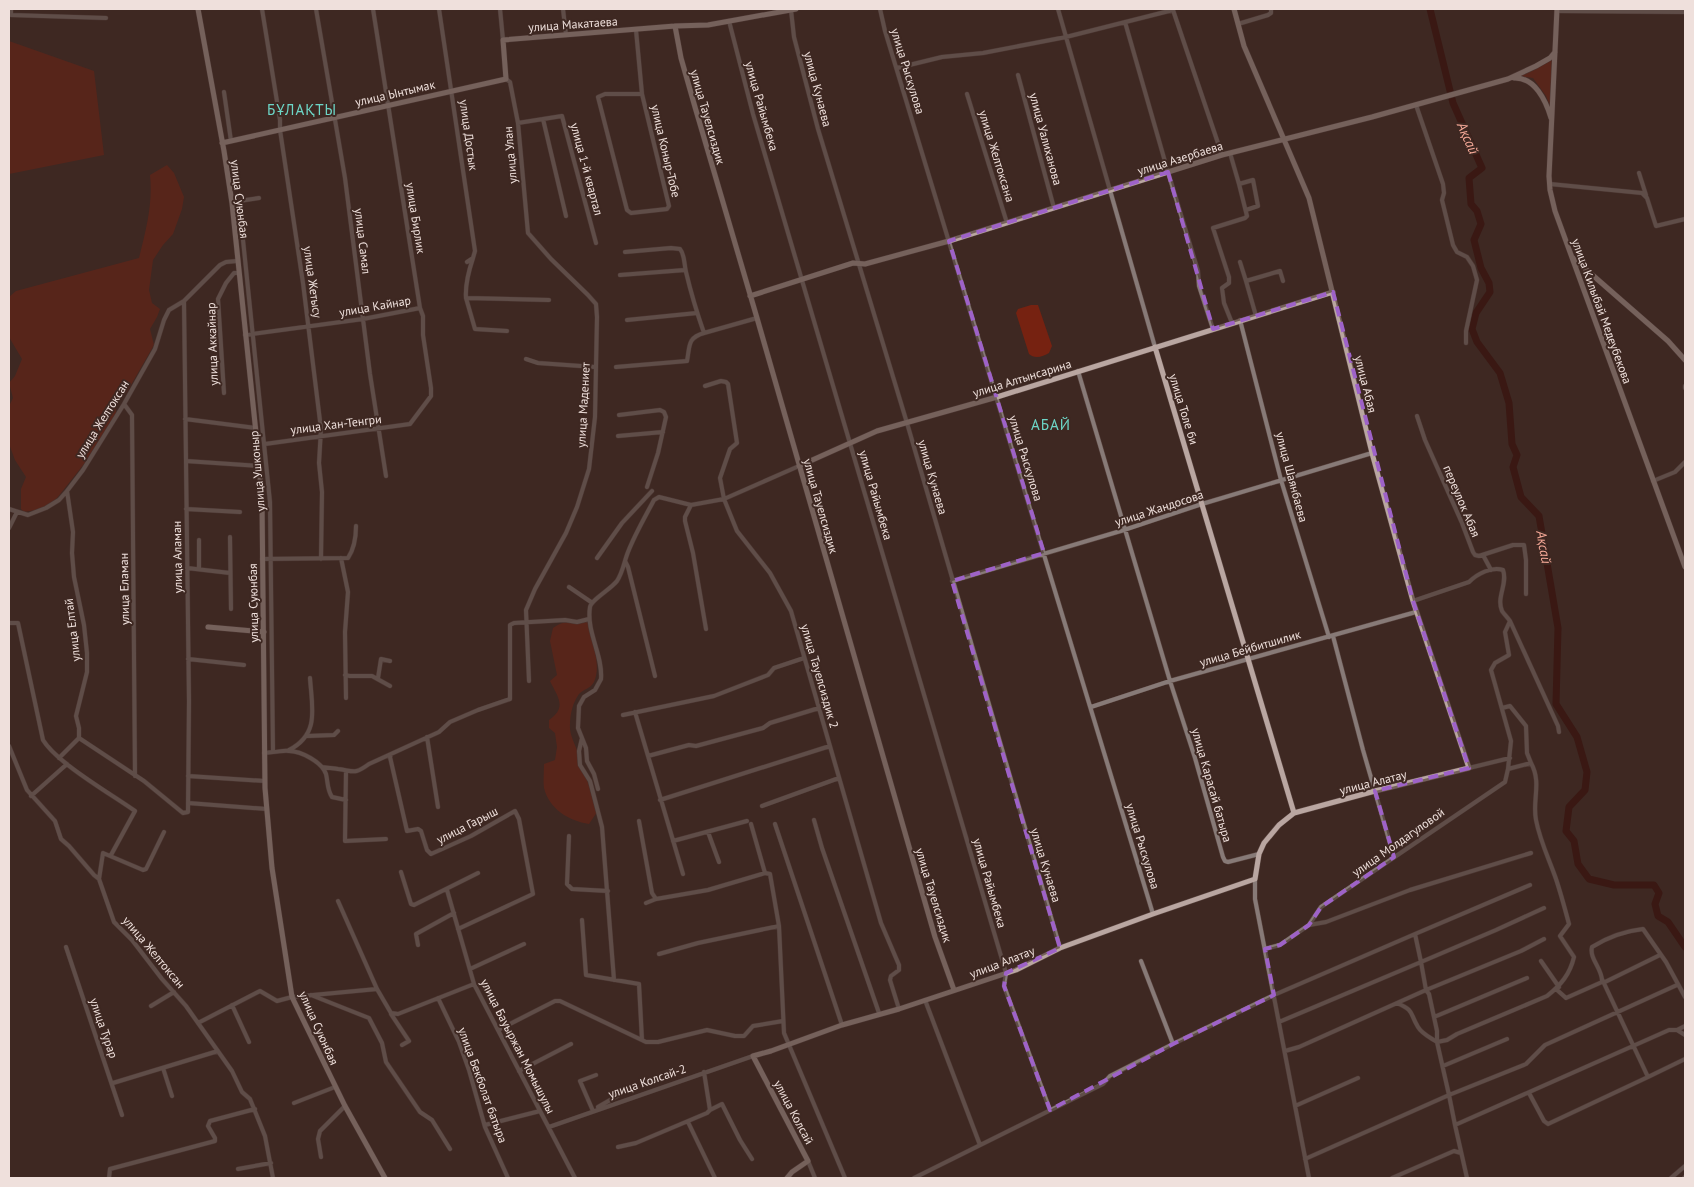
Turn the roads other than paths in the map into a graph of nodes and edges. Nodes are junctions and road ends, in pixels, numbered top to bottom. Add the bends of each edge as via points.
1 (10, 9) edge
2 (198, 9) edge
3 (262, 9) edge
4 (316, 9) edge
5 (373, 9) edge
6 (439, 9) edge
7 (500, 9) edge
8 (563, 9) edge
9 (794, 9) edge
10 (880, 9) edge
11 (1058, 9) edge
12 (1234, 9) edge
13 (1271, 9) edge
14 (1557, 10) edge
15 (1685, 12) edge
16 (106, 18) dead end
17 (728, 21) junction
18 (1125, 22) junction
19 (1238, 24) junction
20 (675, 26) junction
21 (636, 30) junction
22 (566, 34) junction
23 (1066, 36) junction
24 (503, 40) junction
25 (1555, 52) junction
26 (897, 68) junction
27 (1018, 75) dead end
28 (506, 78) junction
29 (1508, 79) junction
30 (452, 90) junction
31 (224, 92) dead end
32 (642, 94) junction
33 (967, 94) dead end
34 (1416, 104) junction
35 (389, 106) junction
36 (334, 118) junction
37 (543, 119) junction
38 (1552, 122) junction
39 (518, 123) junction
40 (280, 130) junction
41 (1284, 140) junction
42 (231, 141) junction
43 (222, 143) junction
44 (1230, 153) junction
45 (1222, 155) junction
46 (1168, 172) junction
47 (1639, 172) dead end
48 (1239, 184) junction
49 (1550, 184) junction
50 (1110, 190) junction
51 (259, 198) dead end
52 (1647, 198) junction
53 (1054, 208) junction
54 (1246, 210) junction
55 (566, 216) dead end
56 (1685, 219) edge
57 (1007, 223) junction
58 (528, 233) joint
59 (949, 241) junction
60 (596, 243) dead end
61 (625, 252) dead end
62 (473, 258) junction
63 (1573, 258) junction
64 (237, 260) junction
65 (467, 262) dead end
66 (1240, 262) dead end
67 (860, 263) junction
68 (685, 270) junction
69 (239, 273) junction
70 (620, 275) dead end
71 (803, 280) junction
72 (1246, 281) junction
73 (1283, 281) dead end
74 (1333, 292) junction
75 (750, 296) junction
76 (466, 298) junction
77 (549, 300) dead end
78 (184, 301) junction
79 (420, 308) junction
80 (697, 313) junction
81 (1256, 316) junction
82 (758, 318) junction
83 (363, 319) junction
84 (627, 320) dead end
85 (1240, 320) junction
86 (1232, 323) junction
87 (309, 327) junction
88 (1213, 329) junction
89 (507, 331) dead end
90 (704, 333) junction
91 (254, 334) junction
92 (245, 335) junction
93 (1466, 343) dead end
94 (1155, 347) junction
95 (526, 359) dead end
96 (1685, 360) edge
97 (595, 367) junction
98 (616, 367) dead end
99 (1078, 371) junction
100 (705, 386) dead end
101 (224, 393) dead end
102 (997, 397) junction
103 (124, 404) junction
104 (619, 415) dead end
105 (1417, 416) dead end
106 (185, 419) junction
107 (907, 423) junction
108 (410, 424) joint
109 (256, 428) junction
110 (378, 429) junction
111 (663, 432) junction
112 (618, 436) dead end
113 (320, 437) junction
114 (850, 442) junction
115 (265, 444) junction
116 (1372, 453) junction
117 (186, 461) junction
118 (1685, 462) edge
119 (260, 466) junction
120 (799, 466) junction
121 (386, 476) dead end
122 (1282, 480) junction
123 (1653, 481) junction
124 (647, 487) dead end
125 (652, 490) dead end
126 (67, 491) junction
127 (724, 499) junction
128 (1202, 504) junction
129 (691, 505) junction
130 (9, 509) edge
131 (186, 509) junction
132 (17, 512) junction
133 (240, 512) dead end
134 (356, 526) dead end
135 (9, 528) edge
136 (1124, 530) junction
137 (230, 537) dead end
138 (199, 540) dead end
139 (1044, 553) junction
140 (1483, 555) junction
141 (262, 558) junction
142 (271, 558) junction
143 (341, 558) junction
144 (597, 558) dead end
145 (320, 559) junction
146 (625, 561) junction
147 (1685, 567) edge
148 (187, 568) junction
149 (199, 570) junction
150 (1491, 570) junction
151 (230, 573) junction
152 (952, 580) junction
153 (568, 587) dead end
154 (1526, 594) dead end
155 (591, 602) junction
156 (1413, 602) junction
157 (231, 609) dead end
158 (1416, 612) junction
159 (590, 619) junction
160 (1510, 621) junction
161 (9, 623) edge
162 (526, 623) junction
163 (208, 627) dead end
164 (706, 630) dead end
165 (264, 632) junction
166 (1331, 636) junction
167 (804, 658) junction
168 (188, 659) junction
169 (390, 660) dead end
170 (1247, 660) junction
171 (244, 664) dead end
172 (345, 675) junction
173 (655, 676) dead end
174 (310, 678) dead end
175 (378, 678) junction
176 (529, 681) dead end
177 (1170, 681) junction
178 (390, 686) dead end
179 (346, 698) dead end
180 (1091, 707) junction
181 (819, 708) junction
182 (1502, 708) junction
183 (635, 712) junction
184 (623, 715) dead end
185 (338, 731) dead end
186 (1559, 732) dead end
187 (307, 736) junction
188 (426, 737) junction
189 (79, 738) junction
190 (582, 738) junction
191 (9, 746) edge
192 (830, 746) junction
193 (289, 750) junction
194 (273, 752) junction
195 (264, 754) junction
196 (391, 754) junction
197 (648, 756) junction
198 (59, 758) junction
199 (1510, 758) junction
200 (1531, 763) junction
201 (67, 764) junction
202 (322, 767) junction
203 (1469, 768) junction
204 (1508, 769) junction
205 (346, 771) junction
206 (135, 776) junction
207 (188, 776) junction
208 (839, 778) junction
209 (265, 781) junction
210 (598, 789) dead end
211 (1375, 791) junction
212 (31, 796) junction
213 (346, 800) junction
214 (660, 800) junction
215 (188, 803) junction
216 (762, 806) dead end
217 (438, 807) dead end
218 (267, 809) junction
219 (1294, 813) junction
220 (814, 820) dead end
221 (639, 821) dead end
222 (775, 824) dead end
223 (164, 832) dead end
224 (708, 832) junction
225 (569, 836) dead end
226 (386, 839) dead end
227 (673, 841) junction
228 (1532, 853) dead end
229 (1259, 854) junction
230 (112, 855) junction
231 (1394, 857) junction
232 (719, 862) dead end
233 (401, 872) dead end
234 (765, 872) junction
235 (478, 873) dead end
236 (683, 874) dead end
237 (99, 879) junction
238 (1255, 879) junction
239 (1530, 885) dead end
240 (447, 890) junction
241 (608, 891) junction
242 (656, 899) junction
243 (338, 901) dead end
244 (646, 903) dead end
245 (1544, 908) dead end
246 (454, 914) junction
247 (1153, 914) junction
248 (582, 920) dead end
249 (1310, 925) junction
250 (779, 926) junction
251 (458, 929) junction
252 (1415, 934) junction
253 (1544, 939) dead end
254 (524, 944) dead end
255 (418, 945) dead end
256 (66, 947) dead end
257 (1060, 948) junction
258 (1265, 949) junction
259 (659, 954) dead end
260 (1660, 955) junction
261 (1141, 961) dead end
262 (1541, 961) dead end
263 (1420, 962) junction
264 (470, 970) junction
265 (1006, 973) junction
266 (1527, 978) dead end
267 (614, 980) junction
268 (1603, 981) junction
269 (474, 984) junction
270 (1677, 984) junction
271 (1557, 988) junction
272 (376, 989) junction
273 (954, 990) junction
274 (1426, 990) junction
275 (174, 992) junction
276 (311, 995) junction
277 (1274, 995) junction
278 (292, 996) junction
279 (1685, 997) edge
280 (438, 998) junction
281 (925, 1000) junction
282 (1397, 1003) junction
283 (232, 1005) junction
284 (151, 1006) dead end
285 (899, 1008) junction
286 (391, 1013) junction
287 (879, 1013) junction
288 (1618, 1013) junction
289 (1434, 1017) junction
290 (783, 1021) junction
291 (1279, 1022) junction
292 (198, 1023) junction
293 (842, 1025) junction
294 (1685, 1026) edge
295 (498, 1030) junction
296 (1677, 1030) junction
297 (1685, 1035) edge
298 (1507, 1039) dead end
299 (642, 1040) junction
300 (249, 1042) dead end
301 (1438, 1042) junction
302 (571, 1044) dead end
303 (789, 1044) junction
304 (1172, 1044) junction
305 (402, 1045) dead end
306 (1634, 1046) junction
307 (218, 1051) junction
308 (1285, 1051) junction
309 (753, 1056) junction
310 (1685, 1059) edge
311 (1443, 1066) junction
312 (163, 1068) junction
313 (519, 1071) junction
314 (704, 1072) junction
315 (596, 1075) dead end
316 (1648, 1077) junction
317 (1358, 1078) dead end
318 (113, 1083) junction
319 (335, 1087) junction
320 (631, 1088) dead end
321 (1529, 1093) junction
322 (1449, 1095) junction
323 (172, 1096) dead end
324 (294, 1103) dead end
325 (345, 1106) junction
326 (1295, 1106) junction
327 (254, 1109) junction
328 (710, 1110) junction
329 (1050, 1110) junction
330 (540, 1111) junction
331 (592, 1112) junction
332 (122, 1114) dead end
333 (688, 1122) junction
334 (485, 1124) junction
335 (1455, 1125) junction
336 (548, 1127) junction
337 (980, 1145) junction
338 (618, 1147) dead end
339 (450, 1149) dead end
340 (1461, 1153) junction
341 (321, 1157) dead end
342 (752, 1159) dead end
343 (1305, 1159) junction
344 (808, 1161) junction
345 (271, 1163) junction
346 (1685, 1166) edge
347 (238, 1169) dead end
348 (924, 1173) junction
349 (109, 1178) edge
350 (273, 1178) edge
351 (385, 1178) edge
352 (508, 1178) edge
353 (575, 1178) edge
354 (715, 1178) edge
355 (787, 1178) edge
356 (816, 1178) edge
357 (845, 1178) edge
358 (914, 1178) edge
359 (926, 1178) edge
360 (1309, 1178) edge
361 (1392, 1178) edge
362 (1467, 1178) edge
363 (1671, 1178) edge

1 - 16 street via 11,15
2 - 43 street, улица Суюнбая
3 - 40 street, улица Жетысу
4 - 36 street, улица Самал
5 - 35 street, улица Бирлик
6 - 30 street, улица Достык
7 - 24 street
8 - 22 street
9 - 17 street, улица Макатаева
9 - 67 street, улица Кунаева via 794,37
10 - 26 street, улица Рыскулова
11 - 23 street, улица Толе би
12 - 19 street, улица Абая
13 - 19 street via 1268,15
14 - 15 street
14 - 25 street, улица Килыбай Медеубекова
17 - 20 street, улица Макатаева
17 - 71 street, улица Райымбека
18 - 23 street
18 - 45 street via 1173,10
18 - 46 street
19 - 41 street, улица Абая via 1244,46
20 - 21 street, улица Макатаева
20 - 75 street, улица Тауелсиздик via 688,83
21 - 22 street, улица Макатаева
21 - 32 street, улица Коныр-Тобе
22 - 24 street, улица Макатаева
23 - 26 street
23 - 50 street, улица Толе би
24 - 28 street
25 - 29 street, улица Азербаева via 1550,58
25 - 38 street, улица Килыбай Медеубекова
26 - 59 street, улица Рыскулова
27 - 53 street, улица Уалиханова
28 - 30 street, улица Ынтымак
28 - 39 street, улица Улан via 510,82
29 - 34 street, улица Азербаева
29 - 38 street, улица Азербаева via 1518,78 1532,84 1547,105
30 - 35 street, улица Ынтымак
30 - 62 street, улица Достык via 475,251
31 - 42 street
32 - 32 street, улица Коныр-Тобе via 669,206 667,209 631,213 627,210 598,97 605,94
33 - 57 street, улица Желтоксана
34 - 41 street, улица Азербаева
34 - 93 street via 1443,184 1442,200 1453,245 1457,252 1468,258 1477,280
35 - 36 street, улица Ынтымак
35 - 79 street, улица Бирлик
36 - 40 street, улица Ынтымак
36 - 83 street, улица Самал
37 - 39 street, улица 1-й квартал
37 - 55 street
37 - 60 street, улица 1-й квартал via 562,116
38 - 49 street, улица Килыбай Медеубекова
39 - 58 street, улица Улан
40 - 42 street, улица Ынтымак
40 - 87 street, улица Жетысу
41 - 44 street, улица Азербаева
41 - 74 street, улица Абая via 1309,198
42 - 43 street, улица Ынтымак
43 - 64 street, улица Суюнбая
44 - 45 street, улица Азербаева
44 - 48 street
45 - 46 street, улица Азербаева
46 - 50 street, улица Азербаева
46 - 88 street
47 - 52 street
48 - 54 street
48 - 54 street via 1253,180 1258,206
49 - 52 street via 1642,193
49 - 63 street, улица Килыбай Медеубекова via 1555,211
50 - 53 street, улица Азербаева
50 - 94 street, улица Толе би
51 - 91 street, улица Ушконыр via 239,201
52 - 56 street via 1656,226
53 - 57 street, улица Азербаева
54 - 86 street via 1245,218 1213,228 1229,277 1229,283 1222,288
57 - 59 street, улица Азербаева
58 - 97 street, улица Мадениет via 596,304
59 - 67 street, улица Азербаева
59 - 102 street, улица Рыскулова
61 - 68 street via 678,248 682,252
62 - 65 street
62 - 76 street, улица Достык
63 - 96 street
63 - 123 street, улица Килыбай Медеубекова
64 - 69 street, улица Суюнбая
64 - 78 street, улица Желтоксан via 220,265
66 - 72 street
67 - 71 street, улица Азербаева
67 - 107 street, улица Кунаева
68 - 70 street
68 - 80 street
69 - 92 street, улица Суюнбая
69 - 101 street, улица Аккайнар via 226,283 218,300
71 - 75 street, улица Азербаева
71 - 114 street, улица Райымбека
72 - 73 street via 1280,271
72 - 81 street
74 - 81 street, улица Алтынсарина
74 - 116 street, улица Абая
75 - 82 street, улица Тауелсиздик
76 - 77 street
76 - 89 street via 475,330
78 - 103 street, улица Желтоксан via 169,310 155,349
78 - 106 street, улица Аламан
79 - 83 street, улица Кайнар
79 - 108 street, улица Бирлик via 424,316 423,335 431,396
80 - 84 street
80 - 90 street
81 - 85 street, улица Алтынсарина
82 - 90 street
82 - 120 street, улица Тауелсиздик
83 - 87 street, улица Кайнар
83 - 110 street, улица Самал
85 - 86 street, улица Алтынсарина
85 - 122 street, улица Шаянбаева
86 - 88 street, улица Алтынсарина
87 - 91 street, улица Кайнар
87 - 113 street, улица Жетысу
88 - 94 street, улица Алтынсарина
90 - 98 street via 691,340 688,361
91 - 92 street, улица Кайнар
91 - 115 street, улица Ушконыр
92 - 109 street, улица Суюнбая
94 - 99 street, улица Алтынсарина
94 - 128 street, улица Толе би
95 - 97 street via 538,363
97 - 162 street, улица Мадениет via 595,417 589,469 566,533 528,602
99 - 102 street, улица Алтынсарина
99 - 136 street, улица Карасай батыра
100 - 127 street, улица Тауелсиздик 2 via 726,382 736,430 737,443 730,448 720,478
102 - 107 street, улица Алтынсарина
102 - 139 street, улица Рыскулова
103 - 126 street, улица Желтоксан
103 - 206 street, улица Еламан via 132,415
104 - 111 street via 660,410 666,416
105 - 140 street, переулок Абая via 1473,552
106 - 109 street
106 - 117 street, улица Аламан
107 - 114 street, улица Алтынсарина
107 - 152 street, улица Кунаева
108 - 110 street, улица Хан-Тенгри
109 - 119 street, улица Суюнбая
110 - 113 street, улица Хан-Тенгри
110 - 121 street, улица Самал
111 - 112 street
111 - 124 street
113 - 115 street, улица Хан-Тенгри
113 - 145 street, улица Жетысу
114 - 120 street, улица Алтынсарина
114 - 265 street, улица Райымбека
115 - 142 street, улица Ушконыр via 271,509
116 - 122 street, улица Жандосова
116 - 156 street, улица Абая
117 - 119 street
117 - 131 street, улица Аламан
118 - 123 street via 1674,472
119 - 141 street, улица Суюнбая
120 - 127 street, улица Алтынсарина
120 - 273 street, улица Тауелсиздик via 935,937
122 - 128 street, улица Жандосова
122 - 166 street, улица Шаянбаева
123 - 147 street, улица Килыбай Медеубекова
125 - 144 street via 622,523
126 - 132 street, улица Желтоксан via 59,500 38,511 28,514
126 - 189 street, улица Елтай via 73,532 74,577 87,653 87,672 76,716
127 - 129 street, улица Алтынсарина
127 - 167 street, улица Тауелсиздик 2 via 737,531 770,573 791,611
128 - 136 street, улица Жандосова
128 - 170 street, улица Толе би
129 - 146 street via 659,496 654,500
129 - 164 street via 685,521
130 - 132 street, улица Желтоксан
131 - 133 street
131 - 148 street, улица Аламан
132 - 135 street
134 - 143 street via 351,555
136 - 139 street, улица Жандосова
136 - 177 street, улица Карасай батыра
137 - 151 street
138 - 149 street
139 - 152 street, улица Жандосова
139 - 180 street, улица Рыскулова
140 - 150 street
140 - 154 street via 1524,545
141 - 142 street
141 - 165 street, улица Суюнбая
142 - 145 street
142 - 194 street, улица Ушконыр
143 - 145 street
143 - 172 street via 348,592
146 - 155 street via 616,582
146 - 173 street
148 - 149 street
148 - 168 street, улица Аламан
149 - 151 street
150 - 156 street via 1476,575 1469,582
150 - 160 street via 1501,568 1504,573 1501,606
151 - 157 street
152 - 257 street, улица Кунаева
153 - 155 street
155 - 159 street
156 - 158 street, улица Абая
158 - 166 street, улица Бейбитшилик
158 - 203 street, улица Абая
159 - 162 street
159 - 190 street via 601,675 600,683 579,706 578,728
160 - 182 street via 1505,632 1509,655 1495,663 1491,670
160 - 186 street
161 - 198 street via 18,623 43,740
162 - 176 street, улица Мадениет
162 - 188 street via 510,625 510,699 450,722 439,732
163 - 165 street
165 - 195 street, улица Суюнбая
166 - 170 street, улица Бейбитшилик
166 - 211 street, улица Шаянбаева
167 - 181 street, улица Тауелсиздик 2
167 - 183 street via 714,696
168 - 171 street
168 - 207 street, улица Аламан
169 - 175 street via 381,659
170 - 177 street, улица Бейбитшилик
170 - 219 street, улица Толе би
172 - 175 street
172 - 179 street
174 - 187 street via 313,720
175 - 178 street
177 - 180 street, улица Бейбитшилик
177 - 229 street, улица Карасай батыра via 1225,861
180 - 247 street, улица Рыскулова
181 - 192 street, улица Тауелсиздик 2
181 - 197 street via 763,728
182 - 199 street via 1511,741
182 - 200 street via 1510,706 1526,726 1527,753
183 - 184 street
183 - 197 street
185 - 187 street via 334,735
187 - 193 street
188 - 196 street
188 - 217 street
189 - 198 street
189 - 206 street
190 - 210 street
190 - 241 street via 580,765 590,781 602,827
191 - 212 street, улица Желтоксан
192 - 208 street, улица Тауелсиздик 2
192 - 214 street
193 - 194 street
193 - 202 street via 310,758
194 - 195 street
195 - 209 street, улица Суюнбая
196 - 205 street via 362,769
196 - 251 street, улица Гарыш via 407,831 421,830 431,854 515,811 519,819 533,894
197 - 214 street
198 - 201 street
199 - 203 street, улица Алатау
199 - 204 street
200 - 204 street
200 - 271 street via 1537,780 1535,805 1542,845 1557,881 1569,924 1560,936 1574,957 1571,969
201 - 212 street
201 - 230 street via 135,811
202 - 205 street
202 - 213 street via 330,795
203 - 211 street, улица Алатау
204 - 231 street, улица Молдагуловой via 1505,782
205 - 213 street
206 - 215 street, улица Аламан via 182,813 187,813
207 - 209 street
207 - 215 street, улица Аламан
208 - 216 street
208 - 285 street, улица Тауелсиздик 2 via 881,923 899,965 900,970 890,980
209 - 218 street, улица Суюнбая
211 - 219 street, улица Алатау
211 - 231 street, улица Шаянбаева
212 - 237 street, улица Желтоксан via 55,821 61,839
213 - 226 street via 345,841
214 - 227 street
215 - 218 street
218 - 278 street, улица Суюнбая via 272,868
219 - 229 street, улица Алатау via 1264,843
220 - 287 street
221 - 242 street via 652,893
222 - 293 street
223 - 230 street via 144,870
224 - 227 street
224 - 232 street
224 - 234 street via 749,823
225 - 241 street via 566,884 572,889
227 - 236 street
228 - 249 street
229 - 238 street
230 - 237 street via 102,854
231 - 249 street, улица Молдагуловой via 1321,907
233 - 240 street via 411,904
234 - 242 street via 708,890
234 - 250 street via 770,874
235 - 240 street
237 - 275 street, улица Желтоксан via 114,922
238 - 247 street, улица Алатау
238 - 258 street via 1255,899
239 - 252 street
240 - 246 street, улица Бауыржан Момышулы
241 - 267 street
242 - 244 street
243 - 272 street
245 - 263 street
246 - 251 street, улица Бауыржан Момышулы
246 - 255 street via 416,934
247 - 257 street, улица Алатау
248 - 267 street via 586,976
249 - 258 street via 1280,945
250 - 259 street
250 - 290 street
251 - 264 street, улица Бауыржан Момышулы
252 - 263 street
252 - 277 street
253 - 274 street
254 - 264 street
256 - 318 street, улица Турар
257 - 265 street, улица Алатау
258 - 277 street
260 - 268 street
260 - 268 street via 1643,929 1614,936 1592,947
260 - 270 street
261 - 304 street
262 - 271 street
263 - 274 street
263 - 291 street
264 - 269 street, улица Бауыржан Момышулы
265 - 273 street, улица Алатау
265 - 329 street, улица Райымбека via 1004,986
266 - 289 street
267 - 299 street via 639,984
268 - 271 street via 1566,998
268 - 288 street
269 - 280 street
269 - 295 street, улица Бауыржан Момышулы
270 - 279 street
270 - 288 street
271 - 301 street via 1547,996
272 - 276 street
272 - 286 street
273 - 281 street, улица Алатау
274 - 282 street
274 - 289 street
275 - 284 street
275 - 292 street, улица Желтоксан
276 - 278 street
276 - 339 street via 369,1018 382,1044 386,1062 420,1112 432,1120
277 - 291 street
277 - 304 street
278 - 283 street via 274,1000 260,991
278 - 319 street, улица Суюнбая
280 - 286 street via 398,1014
280 - 334 street, улица Бекболат батыра via 459,1042
281 - 285 street, улица Алатау
281 - 337 street
282 - 301 street via 1408,1008 1418,1028
282 - 308 street
283 - 292 street
283 - 300 street
285 - 287 street, улица Алатау
286 - 305 street via 409,1041
287 - 293 street, улица Алатау
288 - 306 street
288 - 322 street via 1546,1045 1526,1064
289 - 301 street
290 - 299 street via 754,1026 744,1036 707,1030 658,1042
290 - 303 street
291 - 308 street
292 - 307 street, улица Желтоксан
293 - 303 street, улица Алатау
294 - 296 street
295 - 299 street via 555,1001
295 - 313 street, улица Бауыржан Момышулы
296 - 297 street
296 - 306 street via 1669,1030
298 - 311 street
301 - 311 street
302 - 313 street
303 - 309 street, улица Алатау
303 - 357 street
304 - 329 street
306 - 316 street
306 - 321 street
307 - 312 street
307 - 327 street, улица Желтоксан
308 - 326 street
309 - 314 street, улица Колсай-2
309 - 344 street, улица Колсай
310 - 316 street
311 - 322 street
312 - 318 street
312 - 323 street
313 - 330 street, улица Бауыржан Момышулы
314 - 328 street
314 - 331 street, улица Колсай-2
315 - 331 street via 580,1081
316 - 321 street via 1548,1124
317 - 326 street
318 - 332 street, улица Турар
319 - 324 street
319 - 325 street, улица Суюнбая
320 - 331 street
321 - 335 street
322 - 335 street
322 - 343 street
325 - 341 street via 320,1131
325 - 351 street, улица Суюнбая
326 - 343 street
327 - 345 street, улица Желтоксан
327 - 349 street via 210,1121 208,1126 215,1141 110,1169
328 - 333 street
328 - 342 street via 722,1104
329 - 337 street
330 - 334 street
330 - 336 street, улица Бауыржан Момышулы
331 - 336 street, улица Колсай-2
333 - 338 street via 636,1144
333 - 354 street
334 - 352 street, улица Бекболат батыра
335 - 340 street
336 - 353 street, улица Бауыржан Момышулы
337 - 348 street
340 - 361 street via 1454,1152
340 - 362 street
343 - 360 street
344 - 355 street
344 - 356 street, улица Колсай
345 - 347 street
345 - 350 street, улица Желтоксан
346 - 363 street
348 - 358 street
348 - 359 street

